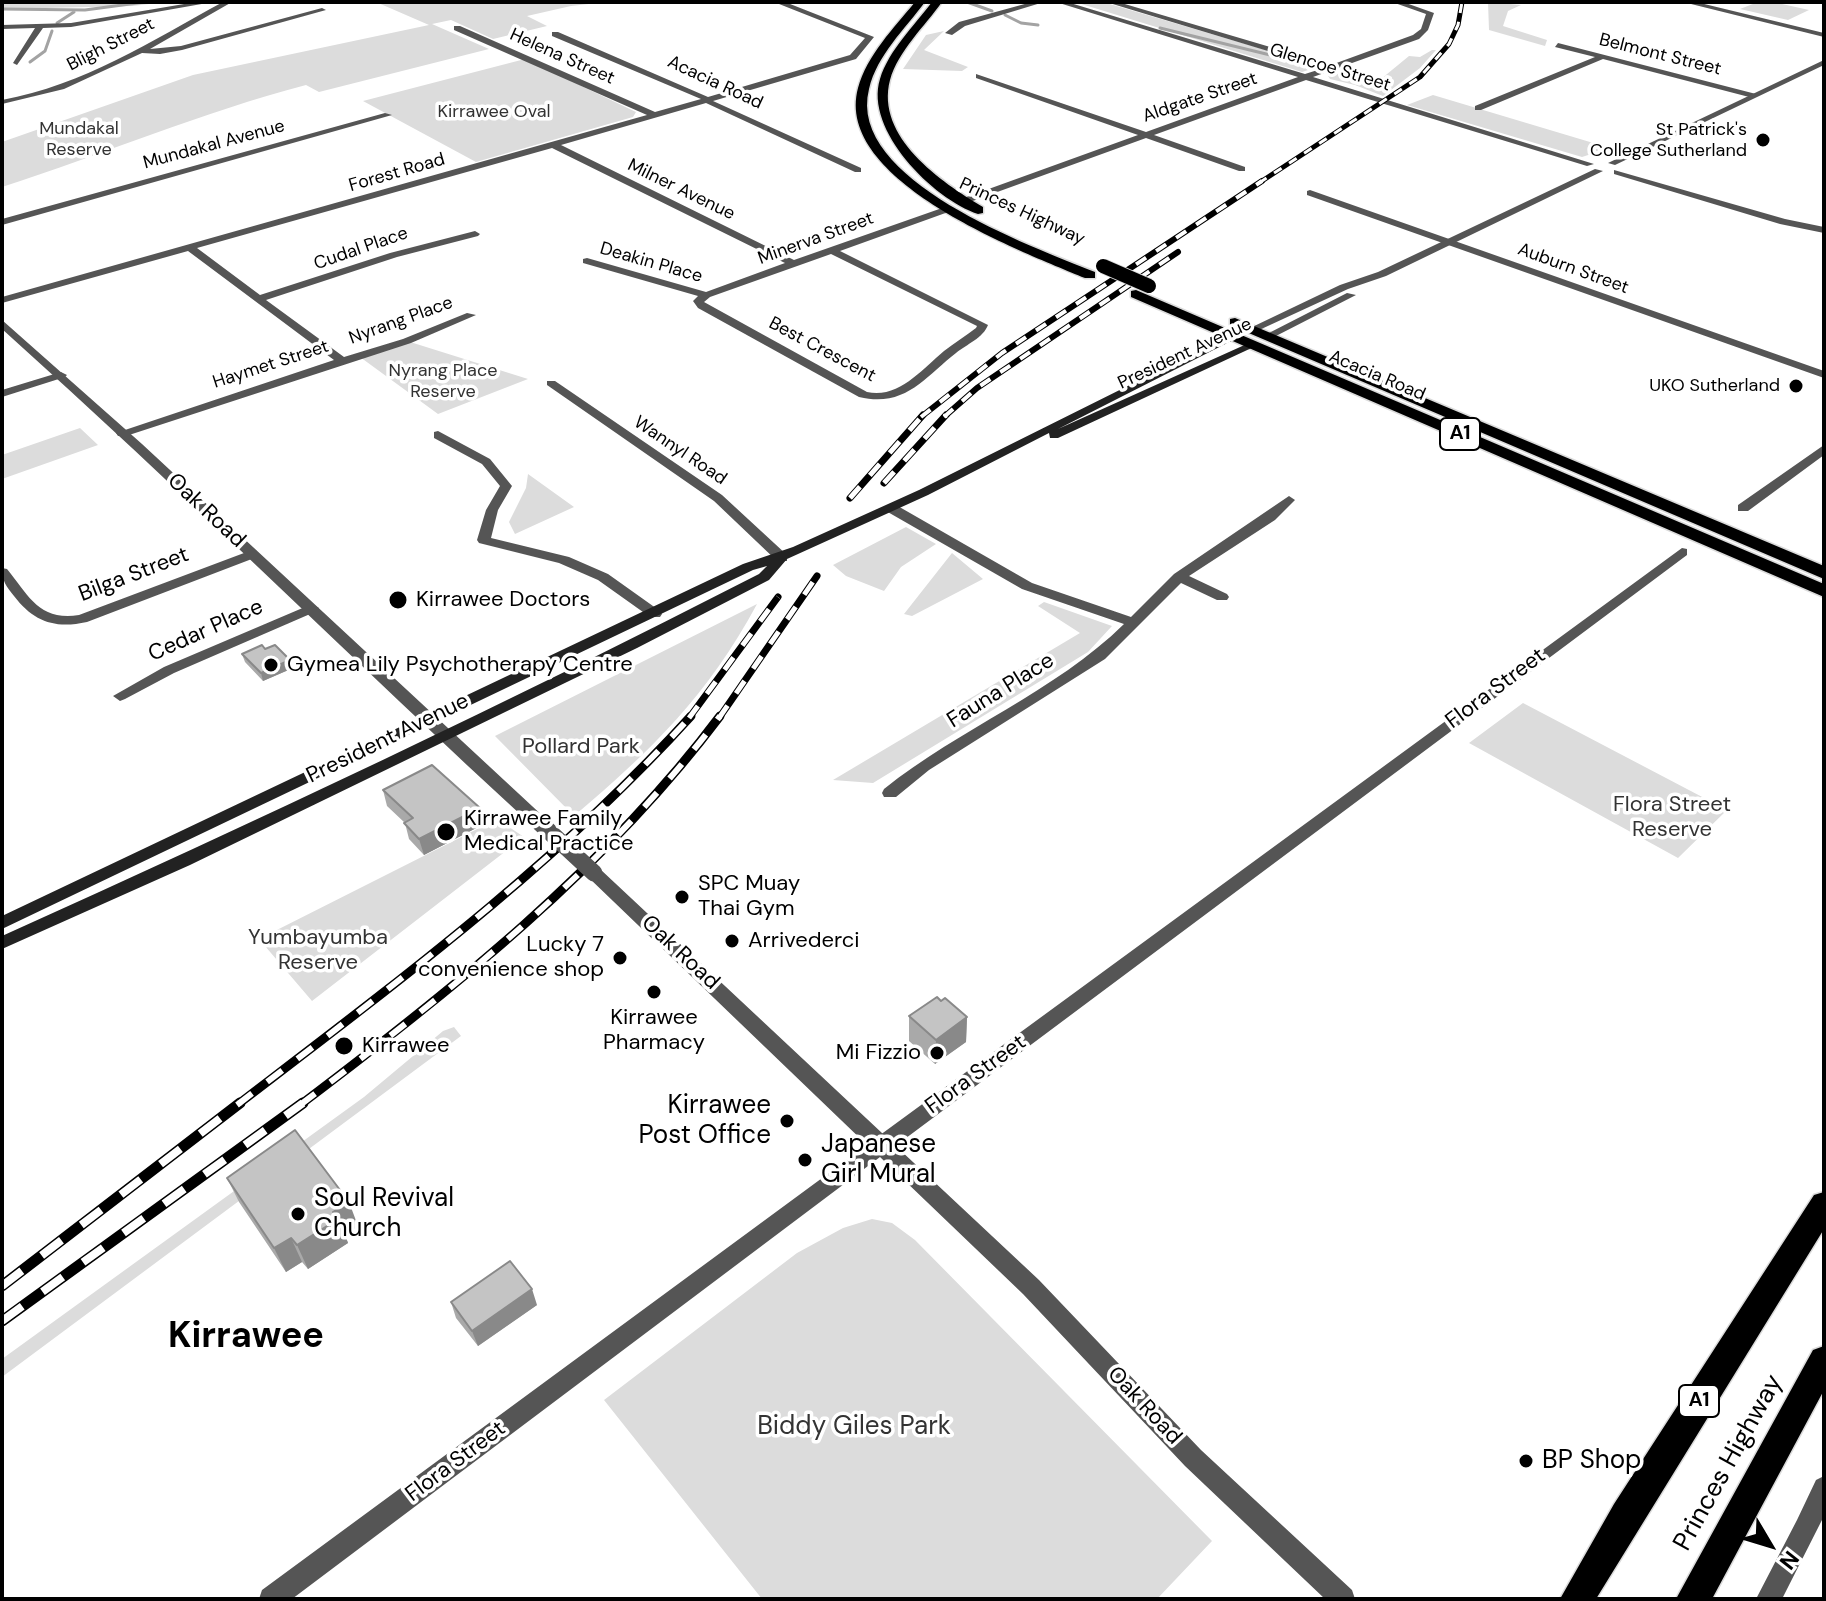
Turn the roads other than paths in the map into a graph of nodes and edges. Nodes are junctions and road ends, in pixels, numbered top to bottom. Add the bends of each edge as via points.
1 (209, 2) edge
2 (228, 2) edge
3 (778, 2) edge
4 (920, 2) edge
5 (937, 2) edge
6 (1040, 2) edge
7 (1060, 2) edge
8 (1110, 2) edge
9 (1396, 2) edge
10 (1687, 2) edge
11 (322, 10) dead end
12 (2, 27) edge
13 (40, 27) junction
14 (457, 28) dead end
15 (949, 33) dead end
16 (555, 34) dead end
17 (1824, 35) edge
18 (1558, 45) dead end
19 (136, 51) junction
20 (1601, 57) junction
21 (1824, 62) edge
22 (17, 63) dead end
23 (1333, 68) junction
24 (979, 76) dead end
25 (1307, 78) junction
26 (1753, 96) junction
27 (705, 98) junction
28 (2, 102) edge
29 (1478, 108) dead end
30 (388, 115) dead end
31 (654, 115) junction
32 (1145, 135) junction
33 (553, 145) junction
34 (1594, 167) junction
35 (1615, 168) junction
36 (1242, 169) dead end
37 (858, 170) dead end
38 (1310, 193) dead end
39 (964, 201) junction
40 (948, 209) junction
41 (2, 222) edge
42 (1824, 230) edge
43 (475, 234) dead end
44 (1449, 242) junction
45 (190, 248) junction
46 (830, 250) junction
47 (587, 261) dead end
48 (794, 264) junction
49 (1096, 270) junction
50 (1382, 274) junction
51 (1142, 290) junction
52 (702, 298) junction
53 (258, 299) junction
54 (2, 300) edge
55 (471, 315) dead end
56 (2, 323) edge
57 (1270, 335) junction
58 (1234, 337) junction
59 (1253, 337) junction
60 (342, 361) junction
61 (61, 375) junction
62 (1824, 375) edge
63 (551, 383) dead end
64 (2, 394) edge
65 (122, 433) junction
66 (438, 435) dead end
67 (1824, 449) edge
68 (999, 456) junction
69 (1289, 500) dead end
70 (891, 508) junction
71 (1743, 508) dead end
72 (1682, 552) dead end
73 (252, 554) junction
74 (782, 558) junction
75 (2, 572) edge
76 (1824, 573) edge
77 (1179, 577) junction
78 (1824, 591) edge
79 (1222, 597) dead end
80 (312, 608) junction
81 (655, 614) junction
82 (1131, 622) junction
83 (120, 696) dead end
84 (428, 722) junction
85 (443, 736) junction
86 (890, 793) dead end
87 (2, 923) edge
88 (2, 943) edge
89 (883, 1144) junction
90 (1824, 1204) edge
91 (1824, 1360) edge
92 (1824, 1488) edge
93 (271, 1599) edge
94 (1343, 1599) edge
95 (1577, 1599) edge
96 (1693, 1599) edge
97 (1768, 1599) edge

1 - 13 street
2 - 19 street, Bligh Street
3 - 27 street, Forest Road via 870,37 853,57
4 - 40 highway, Princes Highway / A1 via 871,71 862,114 873,141 896,171
5 - 39 highway, Princes Highway / A1 via 886,75 881,101 889,127 910,156
6 - 15 street via 962,24
7 - 25 street, Glencoe Street
8 - 23 street, Glencoe Street
9 - 23 street, Aldgate Street via 1431,15 1416,37
10 - 17 street
11 - 19 street via 168,51
12 - 13 street
13 - 22 street
14 - 31 street, Helena Street
16 - 27 street, Acacia Road
18 - 20 street, Belmont Street
19 - 28 street, Bligh Street via 67,85
20 - 26 street, Belmont Street
20 - 29 street
21 - 26 street
23 - 25 street, Aldgate Street
24 - 32 street
25 - 32 street, Aldgate Street
25 - 34 street, Glencoe Street
26 - 35 street
27 - 31 street, Forest Road
27 - 37 street, Acacia Road
30 - 41 street, Mundakal Avenue
31 - 33 street, Forest Road
32 - 36 street
32 - 39 street, Aldgate Street
33 - 45 street, Forest Road
33 - 48 street, Milner Avenue
34 - 35 street
34 - 44 street, President Avenue
35 - 42 street
38 - 44 street, Auburn Street
39 - 49 highway, Princes Highway / A1
40 - 46 street, Minerva Street
40 - 49 highway, Princes Highway / A1
43 - 53 street, Cudal Place via 413,248
44 - 50 street, President Avenue
44 - 62 street, Auburn Street
45 - 53 street, Haymet Street
45 - 54 street, Forest Road
46 - 48 street, Minerva Street
46 - 52 street, Best Crescent via 977,319 984,327 926,375 893,395 874,398 729,321
47 - 52 street, Deakin Place
48 - 52 street, Minerva Street
49 - 51 highway, Acacia Road / A1
50 - 57 street, President Avenue via 1354,294
50 - 59 street, President Avenue via 1344,287
51 - 58 highway, Acacia Road / A1
51 - 59 highway, Acacia Road / A1
53 - 60 street, Haymet Street
55 - 60 street, Nyrang Place
56 - 61 street, Oak Road
57 - 59 highway, President Avenue
57 - 76 highway, Acacia Road / A1
58 - 59 highway, Acacia Road / A1
58 - 68 main road, President Avenue
59 - 68 main road, President Avenue via 1155,392
59 - 78 highway, Acacia Road / A1
60 - 65 street, Haymet Street
61 - 64 street
61 - 65 street, Oak Road
63 - 74 street, Wannyl Road via 718,498
65 - 73 street, Oak Road
66 - 81 street via 499,470 506,486 484,540 564,560 603,577
67 - 71 street
68 - 70 main road, President Avenue
69 - 77 street, Fauna Place
70 - 74 main road, President Avenue
70 - 82 street via 1027,586
72 - 89 street, Flora Street
73 - 75 street, Bilga Street via 82,619 58,623 44,620
73 - 80 street, Oak Road
74 - 81 main road, President Avenue via 748,567
74 - 85 main road, President Avenue via 764,577
77 - 79 street
77 - 82 street, Fauna Place
80 - 83 street, Cedar Place
80 - 84 street, Oak Road
81 - 84 main road, President Avenue
82 - 86 street, Fauna Place via 1100,656 923,766
84 - 85 street, Oak Road
84 - 87 main road, President Avenue
85 - 88 main road, President Avenue
85 - 89 street, Oak Road, bridge
89 - 93 street, Flora Street
89 - 94 street, Oak Road via 1031,1287 1193,1458
90 - 95 highway, A1
91 - 96 highway, Princes Highway
92 - 97 street

